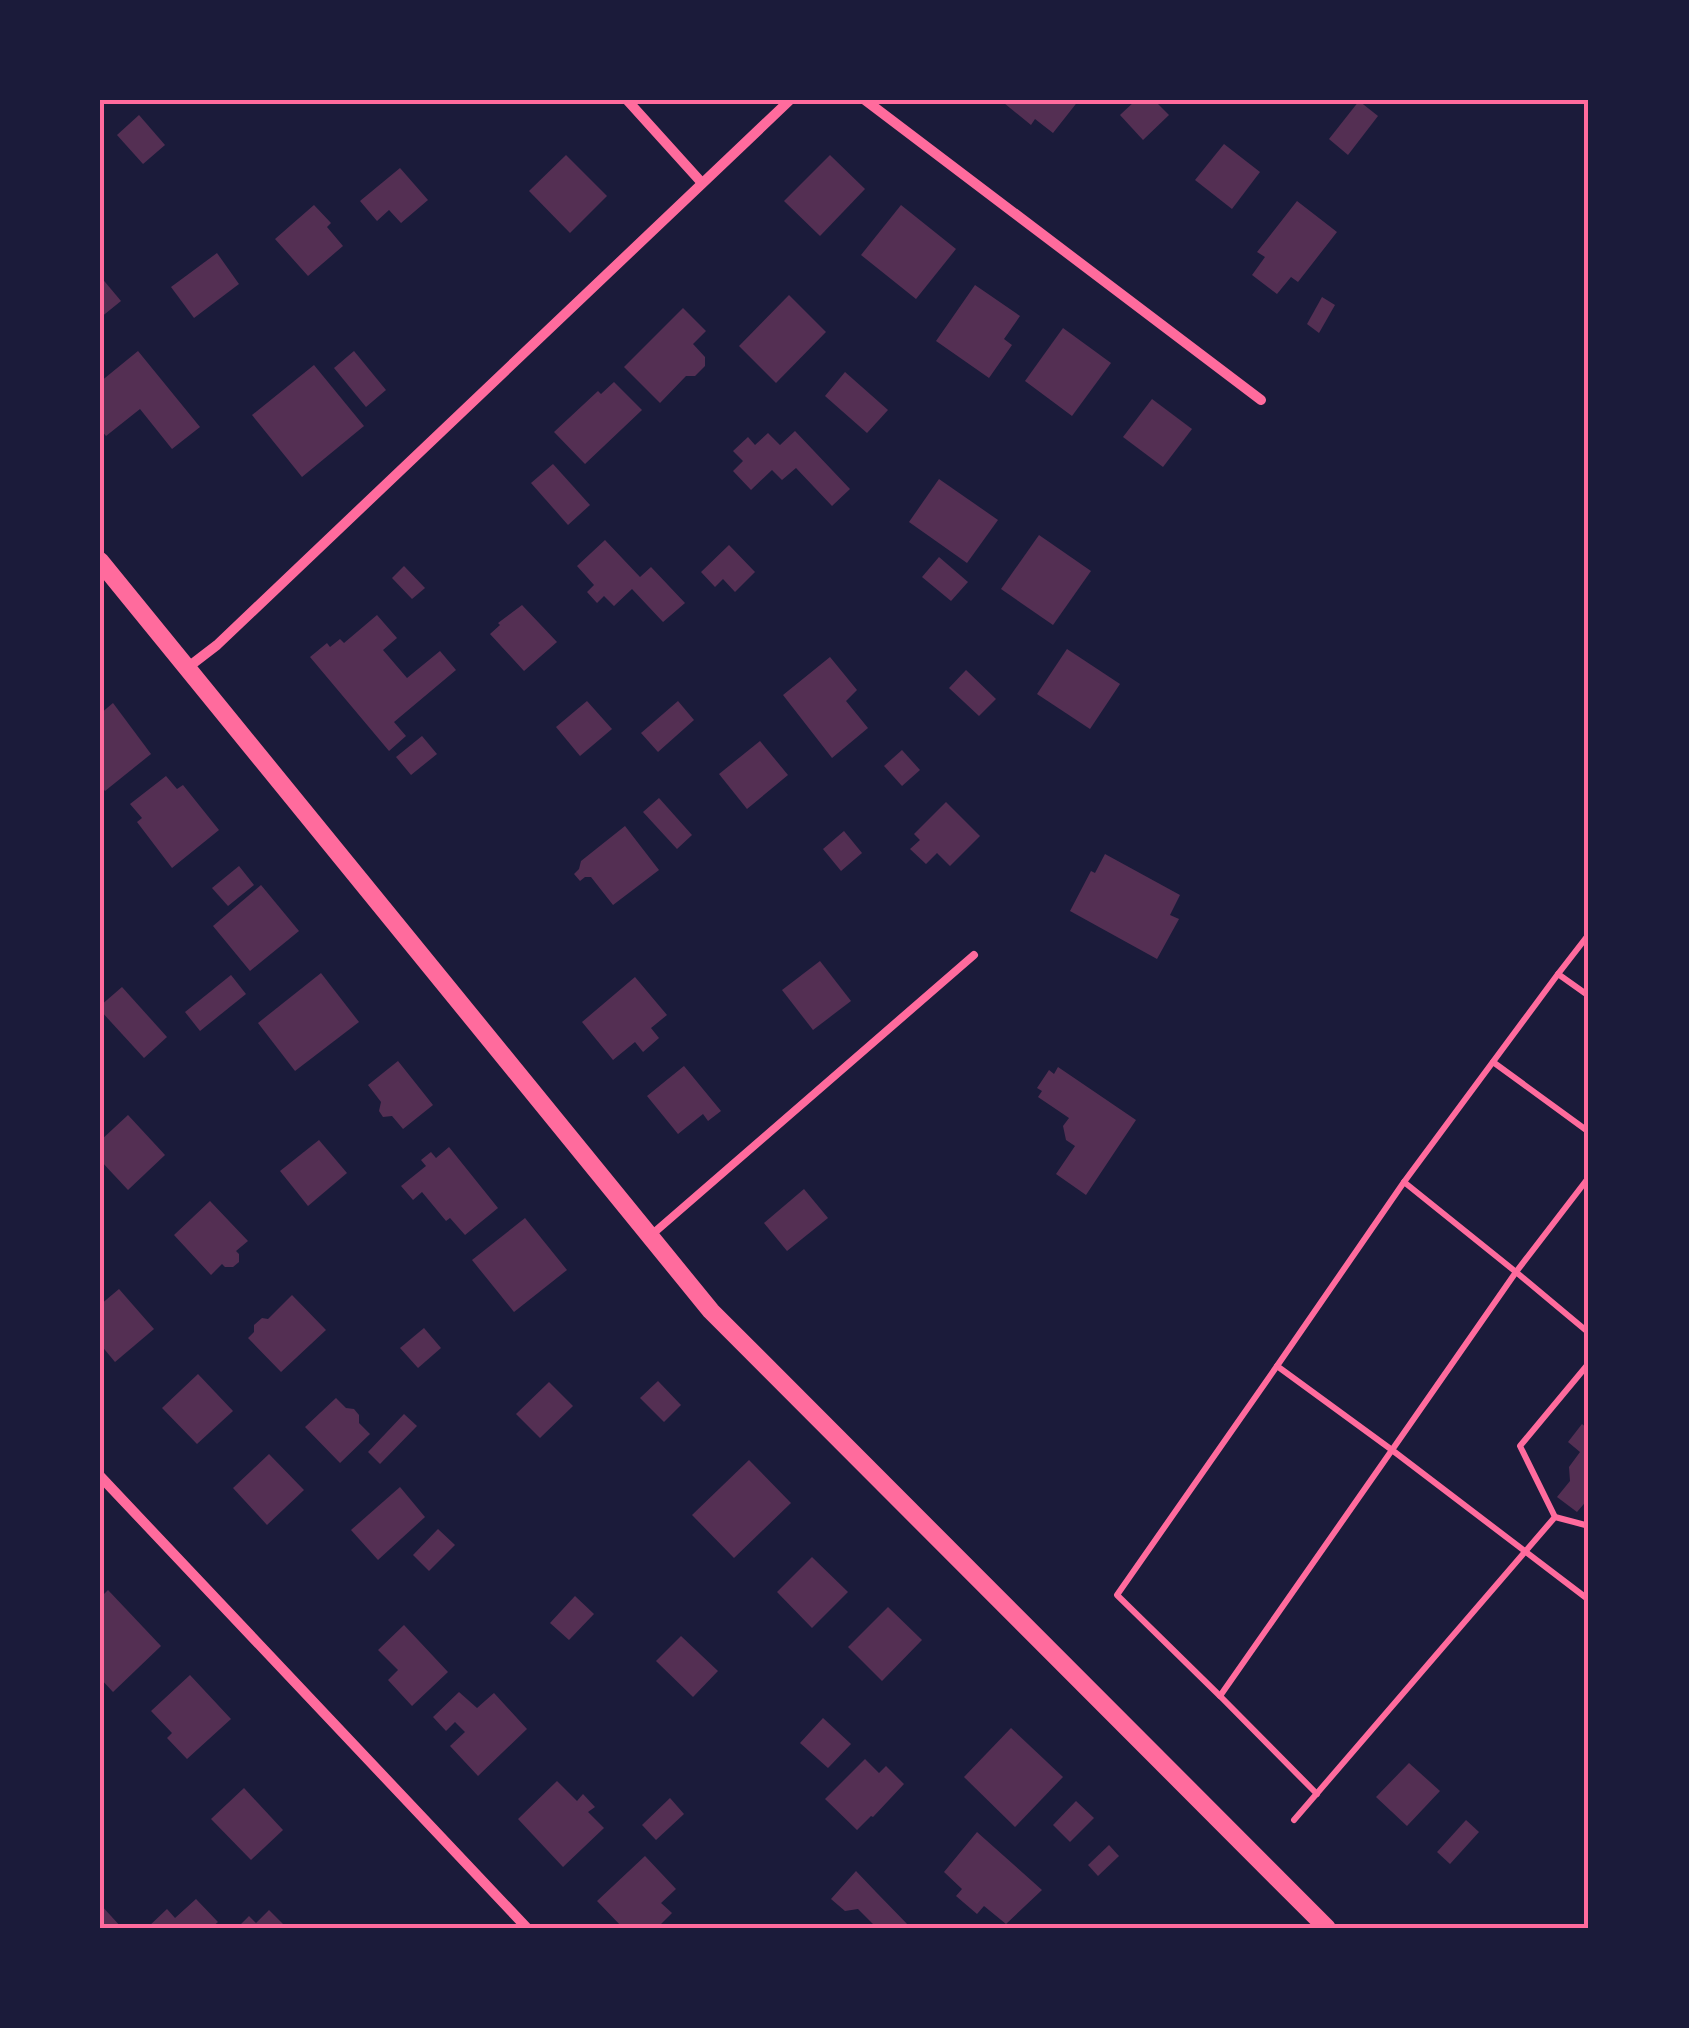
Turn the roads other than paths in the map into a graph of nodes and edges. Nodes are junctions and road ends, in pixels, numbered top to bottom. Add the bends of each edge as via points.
1 (627, 100) edge
2 (790, 100) edge
3 (866, 100) edge
4 (702, 183) junction
5 (1261, 400) dead end
6 (100, 561) edge
7 (187, 668) junction
8 (974, 955) dead end
9 (649, 1237) junction
10 (100, 1476) edge
11 (527, 1928) edge
12 (1327, 1928) edge

1 - 4 street
2 - 4 street
3 - 5 street
4 - 7 street
6 - 7 street
7 - 9 street
8 - 9 lane
9 - 12 street via 710,1311
10 - 11 street

